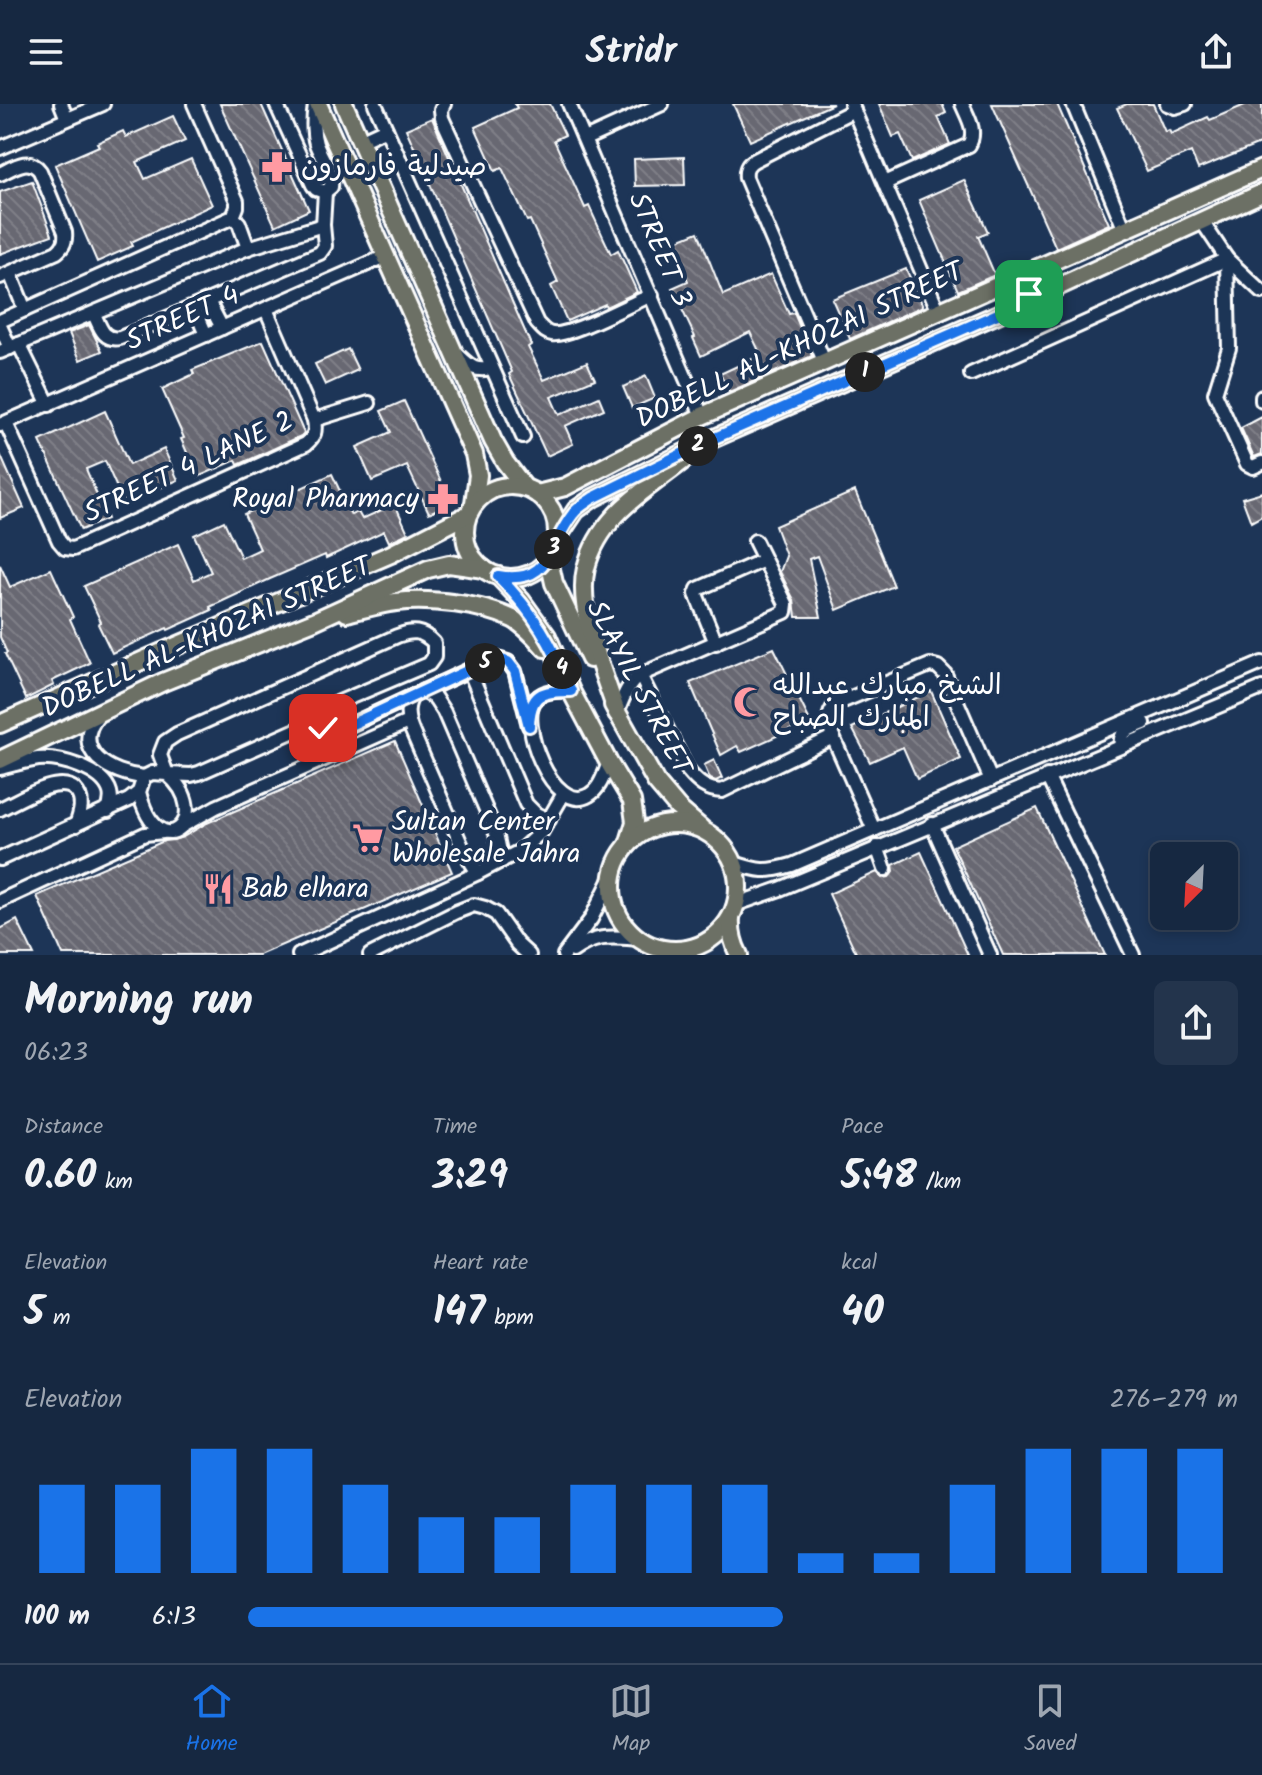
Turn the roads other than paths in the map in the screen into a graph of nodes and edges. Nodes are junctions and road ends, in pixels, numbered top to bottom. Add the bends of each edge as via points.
1 (61, 104) edge
2 (103, 104) edge
3 (194, 104) edge
4 (276, 104) edge
5 (316, 104) edge
6 (344, 104) edge
7 (375, 104) edge
8 (444, 104) edge
9 (569, 104) edge
10 (662, 104) edge
11 (962, 104) edge
12 (1073, 104) edge
13 (1167, 104) edge
14 (1185, 104) edge
15 (853, 107) edge
16 (67, 119) junction
17 (386, 129) junction
18 (585, 139) junction
19 (360, 141) junction
20 (0, 148) edge
21 (1262, 169) edge
22 (0, 174) edge
23 (885, 183) junction
24 (325, 192) junction
25 (1262, 193) edge
26 (233, 217) junction
27 (1201, 220) junction
28 (323, 225) junction
29 (1124, 228) junction
30 (248, 248) junction
31 (386, 256) junction
32 (1227, 259) junction
33 (1048, 262) junction
34 (5, 275) edge
35 (1014, 276) junction
36 (1059, 286) junction
37 (1260, 286) edge
38 (652, 295) junction
39 (208, 301) junction
40 (1025, 302) junction
41 (194, 307) junction
42 (266, 309) junction
43 (25, 310) junction
44 (938, 310) junction
45 (94, 314) junction
46 (0, 323) edge
47 (222, 328) junction
48 (206, 335) junction
49 (10, 348) edge
50 (453, 351) junction
51 (824, 361) junction
52 (492, 368) junction
53 (971, 374) dead end
54 (369, 403) dead end
55 (49, 405) junction
56 (702, 416) junction
57 (314, 420) junction
58 (3, 424) edge
59 (523, 437) dead end
60 (710, 440) junction
61 (1262, 463) edge
62 (531, 490) junction
63 (471, 509) junction
64 (755, 541) dead end
65 (555, 546) junction
66 (764, 560) junction
67 (491, 573) junction
68 (273, 605) junction
69 (237, 620) junction
70 (314, 621) junction
71 (280, 635) junction
72 (716, 643) junction
73 (249, 646) junction
74 (1262, 663) edge
75 (469, 670) junction
76 (563, 671) junction
77 (640, 675) junction
78 (1262, 688) edge
79 (571, 691) junction
80 (418, 693) junction
81 (1169, 703) junction
82 (100, 712) junction
83 (617, 713) junction
84 (1, 722) edge
85 (408, 722) junction
86 (529, 726) junction
87 (303, 727) junction
88 (833, 737) junction
89 (1121, 747) junction
90 (0, 760) edge
91 (609, 763) junction
92 (0, 768) edge
93 (167, 774) junction
94 (1047, 776) junction
95 (144, 777) junction
96 (991, 780) junction
97 (139, 792) junction
98 (564, 793) junction
99 (0, 809) edge
100 (108, 811) junction
101 (549, 820) junction
102 (932, 824) junction
103 (76, 825) junction
104 (182, 826) junction
105 (874, 830) junction
106 (163, 832) junction
107 (709, 834) junction
108 (628, 845) junction
109 (877, 847) junction
110 (0, 859) edge
111 (502, 861) junction
112 (734, 863) junction
113 (885, 869) dead end
114 (478, 873) junction
115 (613, 875) junction
116 (0, 901) edge
117 (734, 910) junction
118 (640, 939) junction
119 (678, 953) edge
120 (299, 955) edge
121 (370, 955) edge
122 (529, 955) edge
123 (565, 955) edge
124 (739, 955) edge
125 (990, 955) edge
126 (1133, 955) edge

1 - 16 street
2 - 16 street
3 - 26 street via 237,201
4 - 24 street via 313,185
5 - 24 street via 315,142 331,178
5 - 31 main road
6 - 19 main road
7 - 17 street
8 - 38 street via 442,118 542,329 565,334
9 - 18 street, STREET 3
10 - 18 street
11 - 23 street via 974,136 969,145
12 - 29 street
13 - 14 street
15 - 23 street
15 - 51 street via 750,162 745,172
16 - 20 street
17 - 19 street
17 - 52 street
18 - 38 street, STREET 3
19 - 50 main road
21 - 29 main road, DOBELL AL-KHOZAI STREET
22 - 34 street via 21,164 36,165 66,240 57,252
23 - 44 street
24 - 28 street
25 - 27 main road, DOBELL AL-KHOZAI STREET
26 - 30 street
26 - 43 street
27 - 32 street
27 - 36 main road, DOBELL AL-KHOZAI STREET
28 - 30 street
28 - 39 street via 325,246 320,253
29 - 33 main road, DOBELL AL-KHOZAI STREET
30 - 45 street
31 - 42 street, STREET 4
31 - 63 main road via 474,454 478,475
32 - 37 street
32 - 53 street
32 - 61 street via 1229,348 1215,393 1247,464
33 - 35 main road, DOBELL AL-KHOZAI STREET
33 - 36 main road via 1046,275
34 - 43 street
35 - 40 main road via 1029,288
35 - 44 main road, DOBELL AL-KHOZAI STREET
36 - 40 main road, DOBELL AL-KHOZAI STREET
38 - 56 street, STREET 3
39 - 41 street
39 - 47 street
40 - 60 main road, DOBELL AL-KHOZAI STREET
41 - 45 street via 115,339 105,336
41 - 48 street
42 - 47 street, STREET 4
42 - 57 street, STREET 4 LANE 2
43 - 46 street
44 - 51 main road, DOBELL AL-KHOZAI STREET
45 - 49 street
46 - 49 street
47 - 48 street, STREET 4
48 - 55 street, STREET 4
49 - 55 street
50 - 52 street via 476,369
50 - 62 main road via 499,452
51 - 56 main road, DOBELL AL-KHOZAI STREET
52 - 59 street
54 - 57 street, STREET 4 LANE 2
55 - 58 street, STREET 4
56 - 62 main road, DOBELL AL-KHOZAI STREET via 565,487
57 - 58 street, STREET 4 LANE 2 via 316,430 306,444 73,549 59,541
60 - 65 main road, DOBELL AL-KHOZAI STREET via 593,498 576,510
60 - 83 main road via 619,512 601,533 585,571 587,614
62 - 63 main road via 502,486
62 - 65 main road via 552,509
63 - 67 main road via 465,539 475,561
63 - 68 main road, DOBELL AL-KHOZAI STREET via 391,554
64 - 66 street
65 - 67 main road via 536,571 511,578
65 - 83 main road, SLAYIL STREET via 550,565 554,583
66 - 72 street via 698,589
66 - 72 street via 785,612
67 - 70 main road, DOBELL AL-KHOZAI STREET via 438,566
67 - 76 main road, SLAYIL STREET via 532,614
68 - 69 main road, DOBELL AL-KHOZAI STREET
68 - 71 main road via 265,621
69 - 73 main road via 251,628
69 - 84 main road, DOBELL AL-KHOZAI STREET
70 - 71 main road, DOBELL AL-KHOZAI STREET
70 - 76 main road via 396,602 471,606 513,619
71 - 73 main road, DOBELL AL-KHOZAI STREET
72 - 77 street
73 - 82 main road, DOBELL AL-KHOZAI STREET
74 - 81 street
75 - 80 street
75 - 86 street via 494,659 508,662
75 - 101 street via 526,804
76 - 79 main road, SLAYIL STREET
77 - 83 street via 625,691
77 - 88 street via 688,771 711,790 722,791
78 - 89 street
79 - 86 street via 536,698
79 - 91 main road, SLAYIL STREET
80 - 85 street via 407,706
80 - 87 street via 348,726
80 - 111 street via 435,698 444,712 496,833
81 - 89 street via 1166,713 1123,733
81 - 96 street
82 - 90 main road, DOBELL AL-KHOZAI STREET
82 - 95 street via 87,733 92,753 115,770
83 - 107 main road, SLAYIL STREET via 656,782
85 - 104 street
85 - 114 street
86 - 98 street via 550,779
87 - 93 street via 199,773
87 - 93 street via 318,711 429,664 434,643 411,631 177,734 165,742 160,755
88 - 96 street via 828,721 836,704 930,665 938,667
88 - 105 street
89 - 94 street
91 - 98 street via 590,795 574,798
91 - 108 main road, SLAYIL STREET via 632,801 635,822
92 - 100 street via 50,759 86,769 107,785
93 - 95 street
93 - 104 street via 188,806
94 - 102 street
94 - 126 street
95 - 97 street
96 - 105 street
97 - 100 street
97 - 106 street via 149,819
98 - 101 street
99 - 103 street via 63,784 79,793
100 - 103 street
101 - 111 street via 534,840
102 - 109 street
102 - 125 street
103 - 110 street
104 - 106 street
105 - 112 street via 774,870
106 - 116 street via 145,834
107 - 108 main road via 666,825
107 - 112 main road
108 - 115 main road
109 - 113 street
109 - 117 street
111 - 114 street
112 - 117 main road via 739,883
114 - 120 street
115 - 118 main road via 616,909
115 - 123 street
117 - 119 main road via 713,938
117 - 124 main road via 731,929
118 - 119 main road
118 - 123 street via 597,938
121 - 122 street via 474,905 496,914

